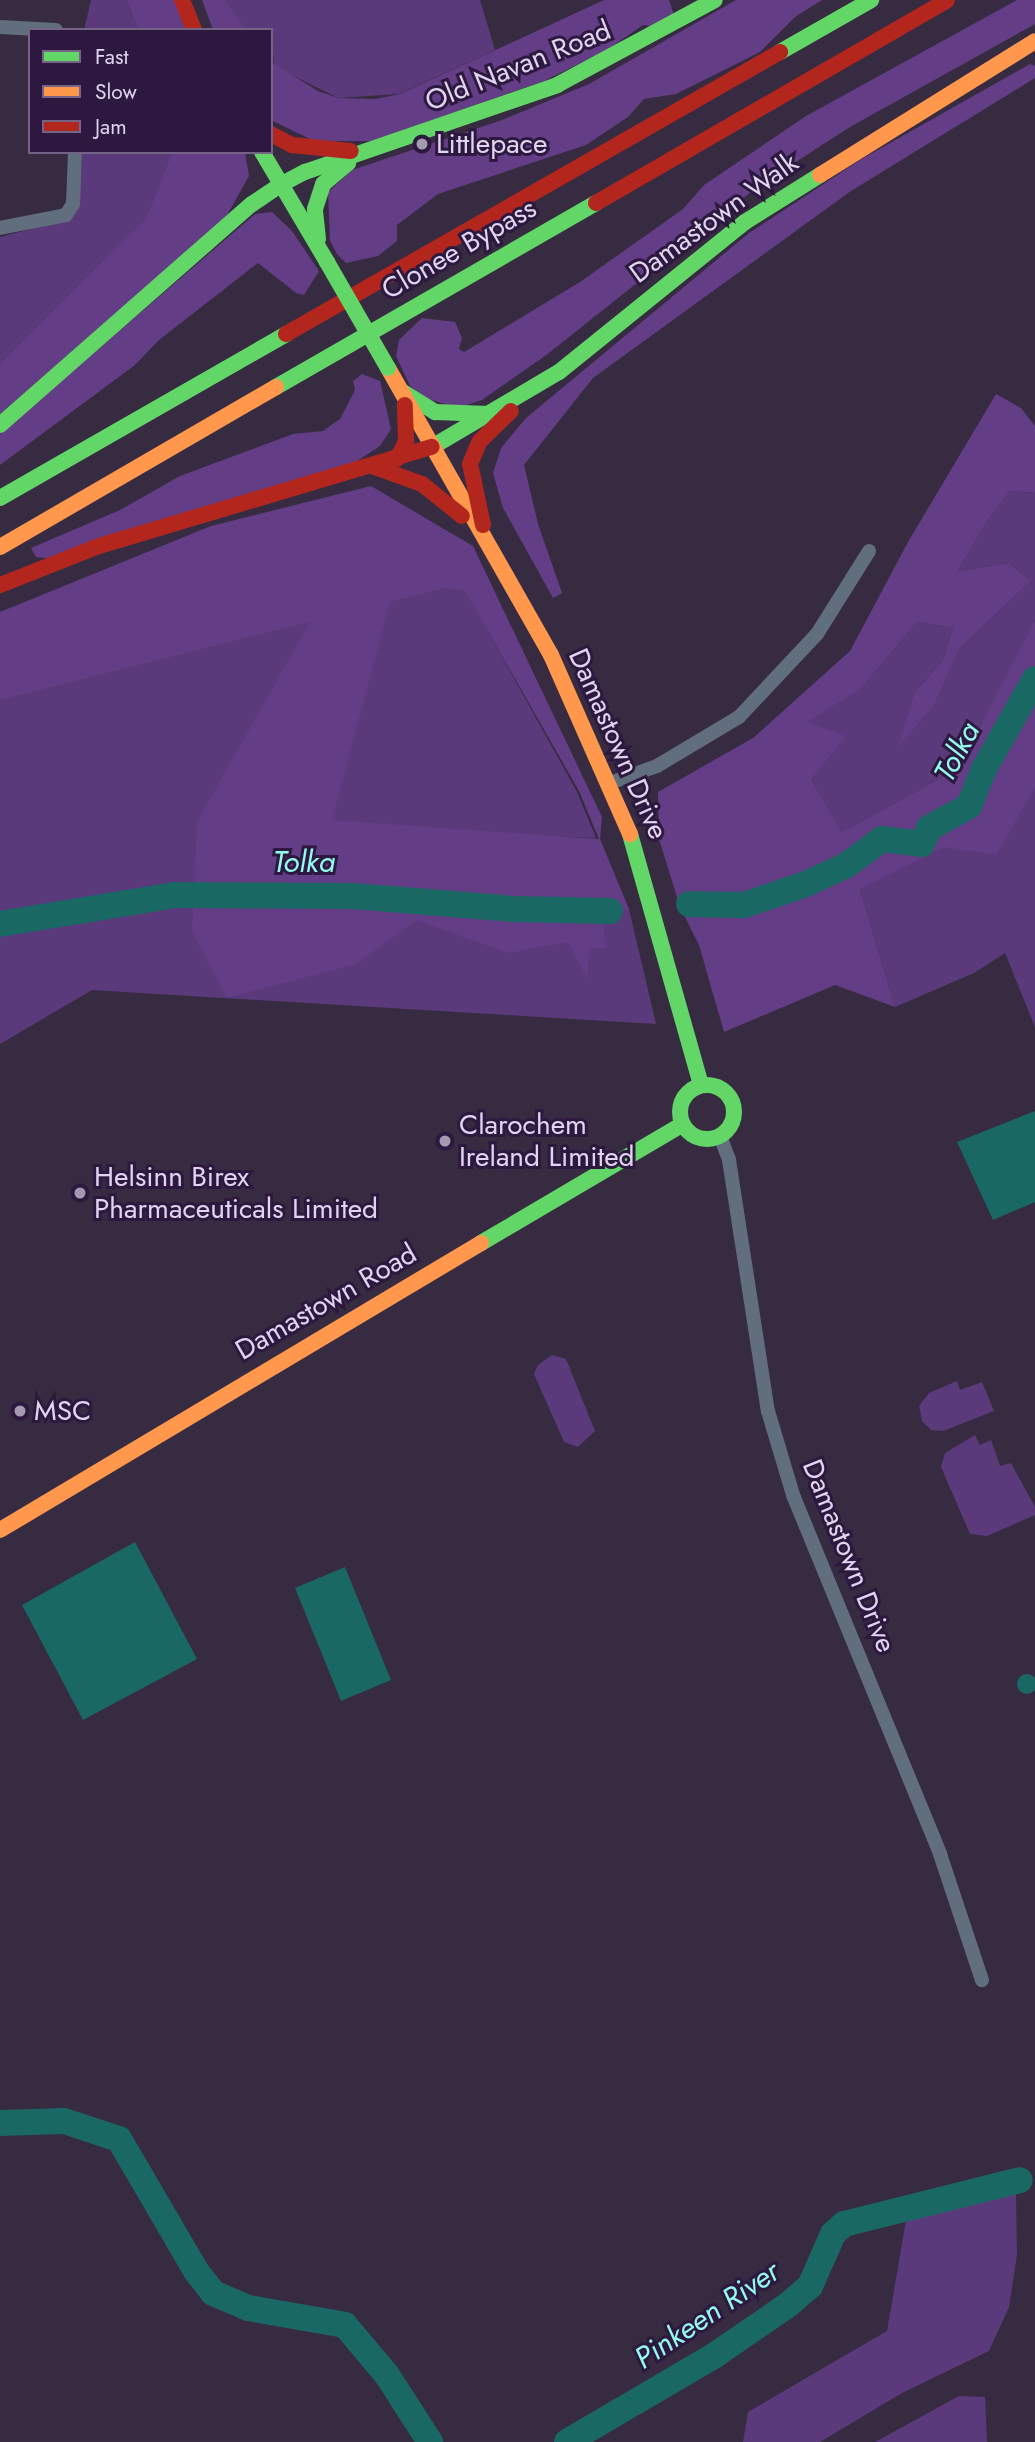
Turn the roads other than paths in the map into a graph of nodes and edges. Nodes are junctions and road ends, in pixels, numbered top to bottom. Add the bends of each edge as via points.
1 (182, 0) edge
2 (715, 0) edge
3 (871, 0) edge
4 (947, 0) edge
5 (0, 27) edge
6 (28, 28) edge
7 (193, 28) edge
8 (1035, 41) edge
9 (273, 136) edge
10 (373, 149) junction
11 (75, 154) edge
12 (263, 154) edge
13 (282, 184) junction
14 (0, 228) edge
15 (319, 247) junction
16 (559, 372) junction
17 (401, 392) junction
18 (489, 414) junction
19 (0, 425) edge
20 (432, 447) junction
21 (397, 459) junction
22 (372, 466) junction
23 (0, 498) edge
24 (488, 546) junction
25 (0, 547) edge
26 (869, 551) dead end
27 (0, 585) edge
28 (610, 783) junction
29 (701, 1085) junction
30 (683, 1124) junction
31 (720, 1136) junction
32 (0, 1530) edge
33 (982, 1980) dead end

1 - 7 main road
2 - 10 main road, Old Navan Road via 611,60 557,85
3 - 23 main road, Clonee Bypass
4 - 25 main road, Clonee Bypass
5 - 6 street
8 - 16 main road, Damastown Walk via 745,222
9 - 10 main road, Old Navan Road via 292,145 331,152
10 - 13 main road, Old Navan Road
10 - 15 main road via 341,167 323,184 315,209
11 - 14 street via 73,204 66,215
12 - 13 main road, Damastown Drive
13 - 15 main road, Damastown Drive
13 - 19 main road, Old Navan Road via 252,204
15 - 17 main road, Damastown Drive, bridge
16 - 18 main road, Damastown Walk
16 - 24 main road via 495,425 475,450 470,478
17 - 18 main road via 435,412
17 - 20 main road, Damastown Drive
17 - 21 main road via 408,426
18 - 20 main road, Damastown Walk
20 - 21 main road, Damastown Walk
20 - 24 main road, Damastown Drive
21 - 22 main road, Damastown Walk
22 - 24 main road via 395,471 438,493
22 - 27 main road, Damastown Walk via 99,545
24 - 28 main road, Damastown Drive via 551,655
26 - 28 street via 817,634 739,717 657,766
28 - 29 main road, Damastown Drive via 642,864
29 - 30 main road via 682,1100
29 - 31 main road via 716,1086 733,1101 731,1125
30 - 31 main road via 694,1136
30 - 32 main road, Damastown Road via 132,1447
31 - 33 street, Damastown Drive via 729,1160 768,1411 793,1495 940,1854

